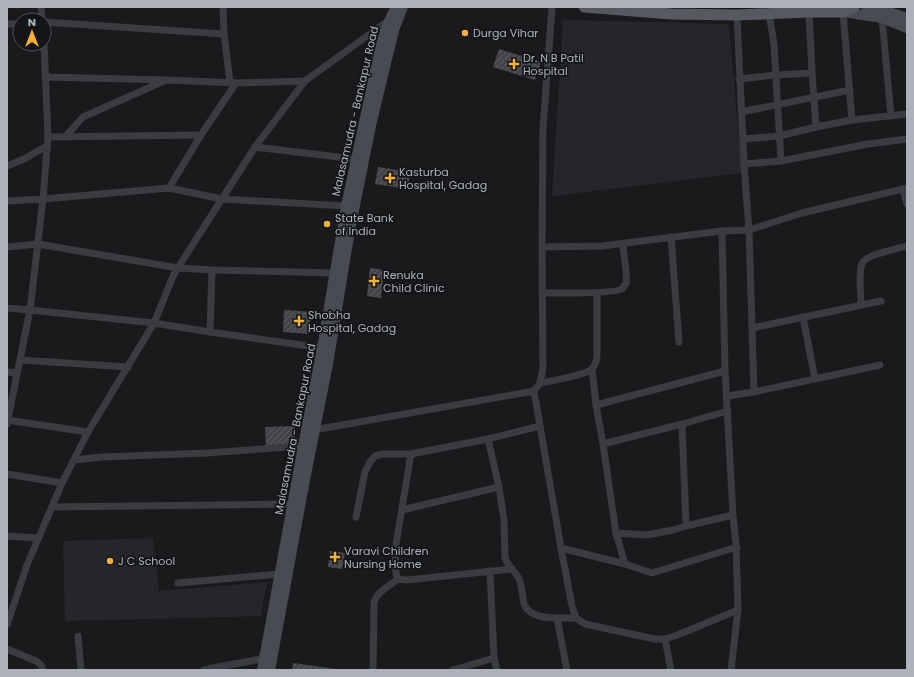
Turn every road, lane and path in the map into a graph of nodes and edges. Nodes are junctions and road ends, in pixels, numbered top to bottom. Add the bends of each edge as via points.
1 (223, 7) edge
2 (396, 7) edge
3 (403, 7) edge
4 (552, 7) edge
5 (584, 7) edge
6 (854, 7) edge
7 (866, 7) edge
8 (809, 12) junction
9 (842, 12) junction
10 (769, 13) junction
11 (737, 15) junction
12 (882, 18) junction
13 (907, 18) edge
14 (389, 20) junction
15 (52, 23) edge
16 (907, 28) edge
17 (224, 34) junction
18 (44, 52) edge
19 (812, 73) junction
20 (776, 75) junction
21 (45, 77) junction
22 (739, 79) junction
23 (167, 80) junction
24 (305, 81) junction
25 (233, 82) junction
26 (850, 90) junction
27 (814, 97) junction
28 (777, 104) junction
29 (741, 112) junction
30 (907, 114) edge
31 (891, 116) junction
32 (852, 120) junction
33 (816, 127) junction
34 (201, 135) junction
35 (779, 136) junction
36 (65, 137) junction
37 (48, 138) junction
38 (907, 139) edge
39 (742, 140) junction
40 (48, 146) junction
41 (255, 146) junction
42 (355, 159) junction
43 (781, 161) junction
44 (744, 164) junction
45 (7, 166) edge
46 (169, 188) junction
47 (905, 189) edge
48 (44, 199) junction
49 (222, 199) junction
50 (7, 201) edge
51 (907, 204) edge
52 (346, 206) junction
53 (749, 230) junction
54 (722, 231) junction
55 (670, 237) junction
56 (38, 244) junction
57 (623, 244) junction
58 (907, 246) edge
59 (7, 247) edge
60 (542, 247) junction
61 (178, 268) junction
62 (212, 270) junction
63 (335, 273) junction
64 (542, 293) junction
65 (597, 293) junction
66 (881, 301) dead end
67 (861, 305) junction
68 (7, 308) edge
69 (30, 310) junction
70 (803, 317) junction
71 (154, 323) junction
72 (752, 328) junction
73 (210, 332) junction
74 (679, 342) dead end
75 (322, 348) junction
76 (20, 360) junction
77 (880, 365) dead end
78 (128, 367) junction
79 (592, 370) junction
80 (725, 370) junction
81 (7, 372) edge
82 (17, 373) junction
83 (815, 379) junction
84 (540, 383) junction
85 (534, 391) junction
86 (754, 392) junction
87 (727, 396) junction
88 (596, 405) junction
89 (728, 411) junction
90 (7, 422) edge
91 (682, 424) junction
92 (540, 426) junction
93 (314, 430) junction
94 (88, 432) junction
95 (488, 439) junction
96 (603, 444) junction
97 (303, 446) junction
98 (411, 454) junction
99 (74, 460) junction
100 (7, 474) edge
101 (62, 483) junction
102 (499, 487) junction
103 (292, 504) junction
104 (52, 507) junction
105 (402, 510) junction
106 (733, 515) junction
107 (356, 517) dead end
108 (686, 526) junction
109 (616, 533) junction
110 (7, 536) edge
111 (38, 538) junction
112 (737, 547) junction
113 (561, 548) junction
114 (625, 564) junction
115 (512, 569) junction
116 (490, 571) junction
117 (279, 574) junction
118 (398, 579) junction
119 (178, 583) dead end
120 (738, 610) junction
121 (557, 618) junction
122 (576, 618) junction
123 (7, 625) edge
124 (78, 636) dead end
125 (665, 639) junction
126 (7, 650) edge
127 (264, 658) junction
128 (494, 658) junction
129 (43, 670) edge
130 (82, 670) edge
131 (204, 670) edge
132 (262, 670) edge
133 (270, 670) edge
134 (373, 670) edge
135 (453, 670) edge
136 (497, 670) edge
137 (567, 670) edge
138 (671, 670) edge
139 (731, 670) edge

1 - 17 street
2 - 14 main road, Malasamudra - Bankapur Road
3 - 93 main road via 394,30 372,121
4 - 60 street via 543,128
5 - 11 main road via 671,14
6 - 9 main road
7 - 13 main road
8 - 9 main road
8 - 10 main road
8 - 19 street
9 - 12 main road
9 - 26 street
10 - 11 main road
10 - 20 street
11 - 22 street
12 - 16 main road
12 - 31 street
14 - 24 street
14 - 42 main road, Malasamudra - Bankapur Road via 382,40
15 - 17 street
17 - 25 street
18 - 21 street
19 - 20 street
19 - 27 street
20 - 22 street
20 - 28 street
21 - 23 street
21 - 37 street
22 - 29 street
23 - 25 street
23 - 36 street via 83,117
24 - 25 street
24 - 41 street
25 - 34 street
26 - 27 street
26 - 32 street
27 - 28 street
27 - 33 street
28 - 29 street
28 - 35 street
29 - 39 street
30 - 31 street
31 - 32 street
32 - 33 street
33 - 35 street
34 - 36 street
34 - 46 street
35 - 39 street
35 - 43 street
36 - 37 street
37 - 40 street
38 - 43 street
39 - 44 street
40 - 45 street
40 - 48 street
41 - 42 street
41 - 49 street
42 - 52 main road, Malasamudra - Bankapur Road
43 - 44 street
44 - 53 street
46 - 48 street
46 - 49 street
47 - 51 street
47 - 53 street via 802,213
48 - 50 street
48 - 56 street
49 - 52 street
49 - 61 street
52 - 63 main road, Malasamudra - Bankapur Road
53 - 54 street
53 - 72 street
54 - 55 street
54 - 80 street
55 - 57 street
55 - 74 street
56 - 59 street
56 - 61 street
56 - 69 street
57 - 60 street
57 - 65 street via 626,284 617,291
58 - 67 street via 870,256 863,261 860,268
60 - 64 street
61 - 62 street
61 - 71 street
62 - 63 street
62 - 73 street
63 - 75 main road, Malasamudra - Bankapur Road
64 - 65 street
64 - 84 street via 543,368
65 - 79 street via 597,358
66 - 67 street
67 - 70 street
68 - 69 street
69 - 71 street
69 - 76 street
70 - 72 street
70 - 83 street
71 - 73 street
71 - 78 street
72 - 86 street
73 - 75 street
75 - 97 main road, Malasamudra - Bankapur Road
76 - 78 street
76 - 82 street
77 - 83 street
78 - 94 street
79 - 84 street
79 - 88 street
80 - 87 street
80 - 88 street
81 - 82 street
82 - 90 street
83 - 86 street
84 - 85 street
85 - 92 street
85 - 93 street
86 - 87 street
87 - 89 street
88 - 96 street
89 - 91 street
89 - 106 street
90 - 94 street
91 - 96 street
91 - 108 street
92 - 95 street
92 - 113 street
93 - 133 main road
94 - 99 street
95 - 98 street
95 - 102 street
96 - 109 street
97 - 99 street
97 - 103 main road, Malasamudra - Bankapur Road
98 - 105 street
98 - 107 street via 375,456 365,472
99 - 101 street
100 - 101 street
101 - 104 street
102 - 105 street
102 - 115 street via 504,520 504,558
103 - 104 street
103 - 117 main road, Malasamudra - Bankapur Road
104 - 111 street
105 - 118 street via 395,550
106 - 108 street
106 - 112 street
108 - 109 street via 648,535
109 - 114 street
110 - 111 street
111 - 123 street
112 - 114 street via 652,573
112 - 120 street
113 - 114 street
113 - 122 street
115 - 116 street
115 - 121 street via 519,579 525,607 538,616
116 - 118 street
116 - 128 street
117 - 119 street
117 - 127 main road, Malasamudra - Bankapur Road
118 - 134 street via 380,593 374,602
120 - 125 street
120 - 139 street
121 - 122 street
121 - 137 street
122 - 125 street via 585,624
124 - 130 street
125 - 138 street
126 - 129 street via 36,661 41,664
127 - 131 street
127 - 132 main road, Malasamudra - Bankapur Road
128 - 135 street
128 - 136 street

